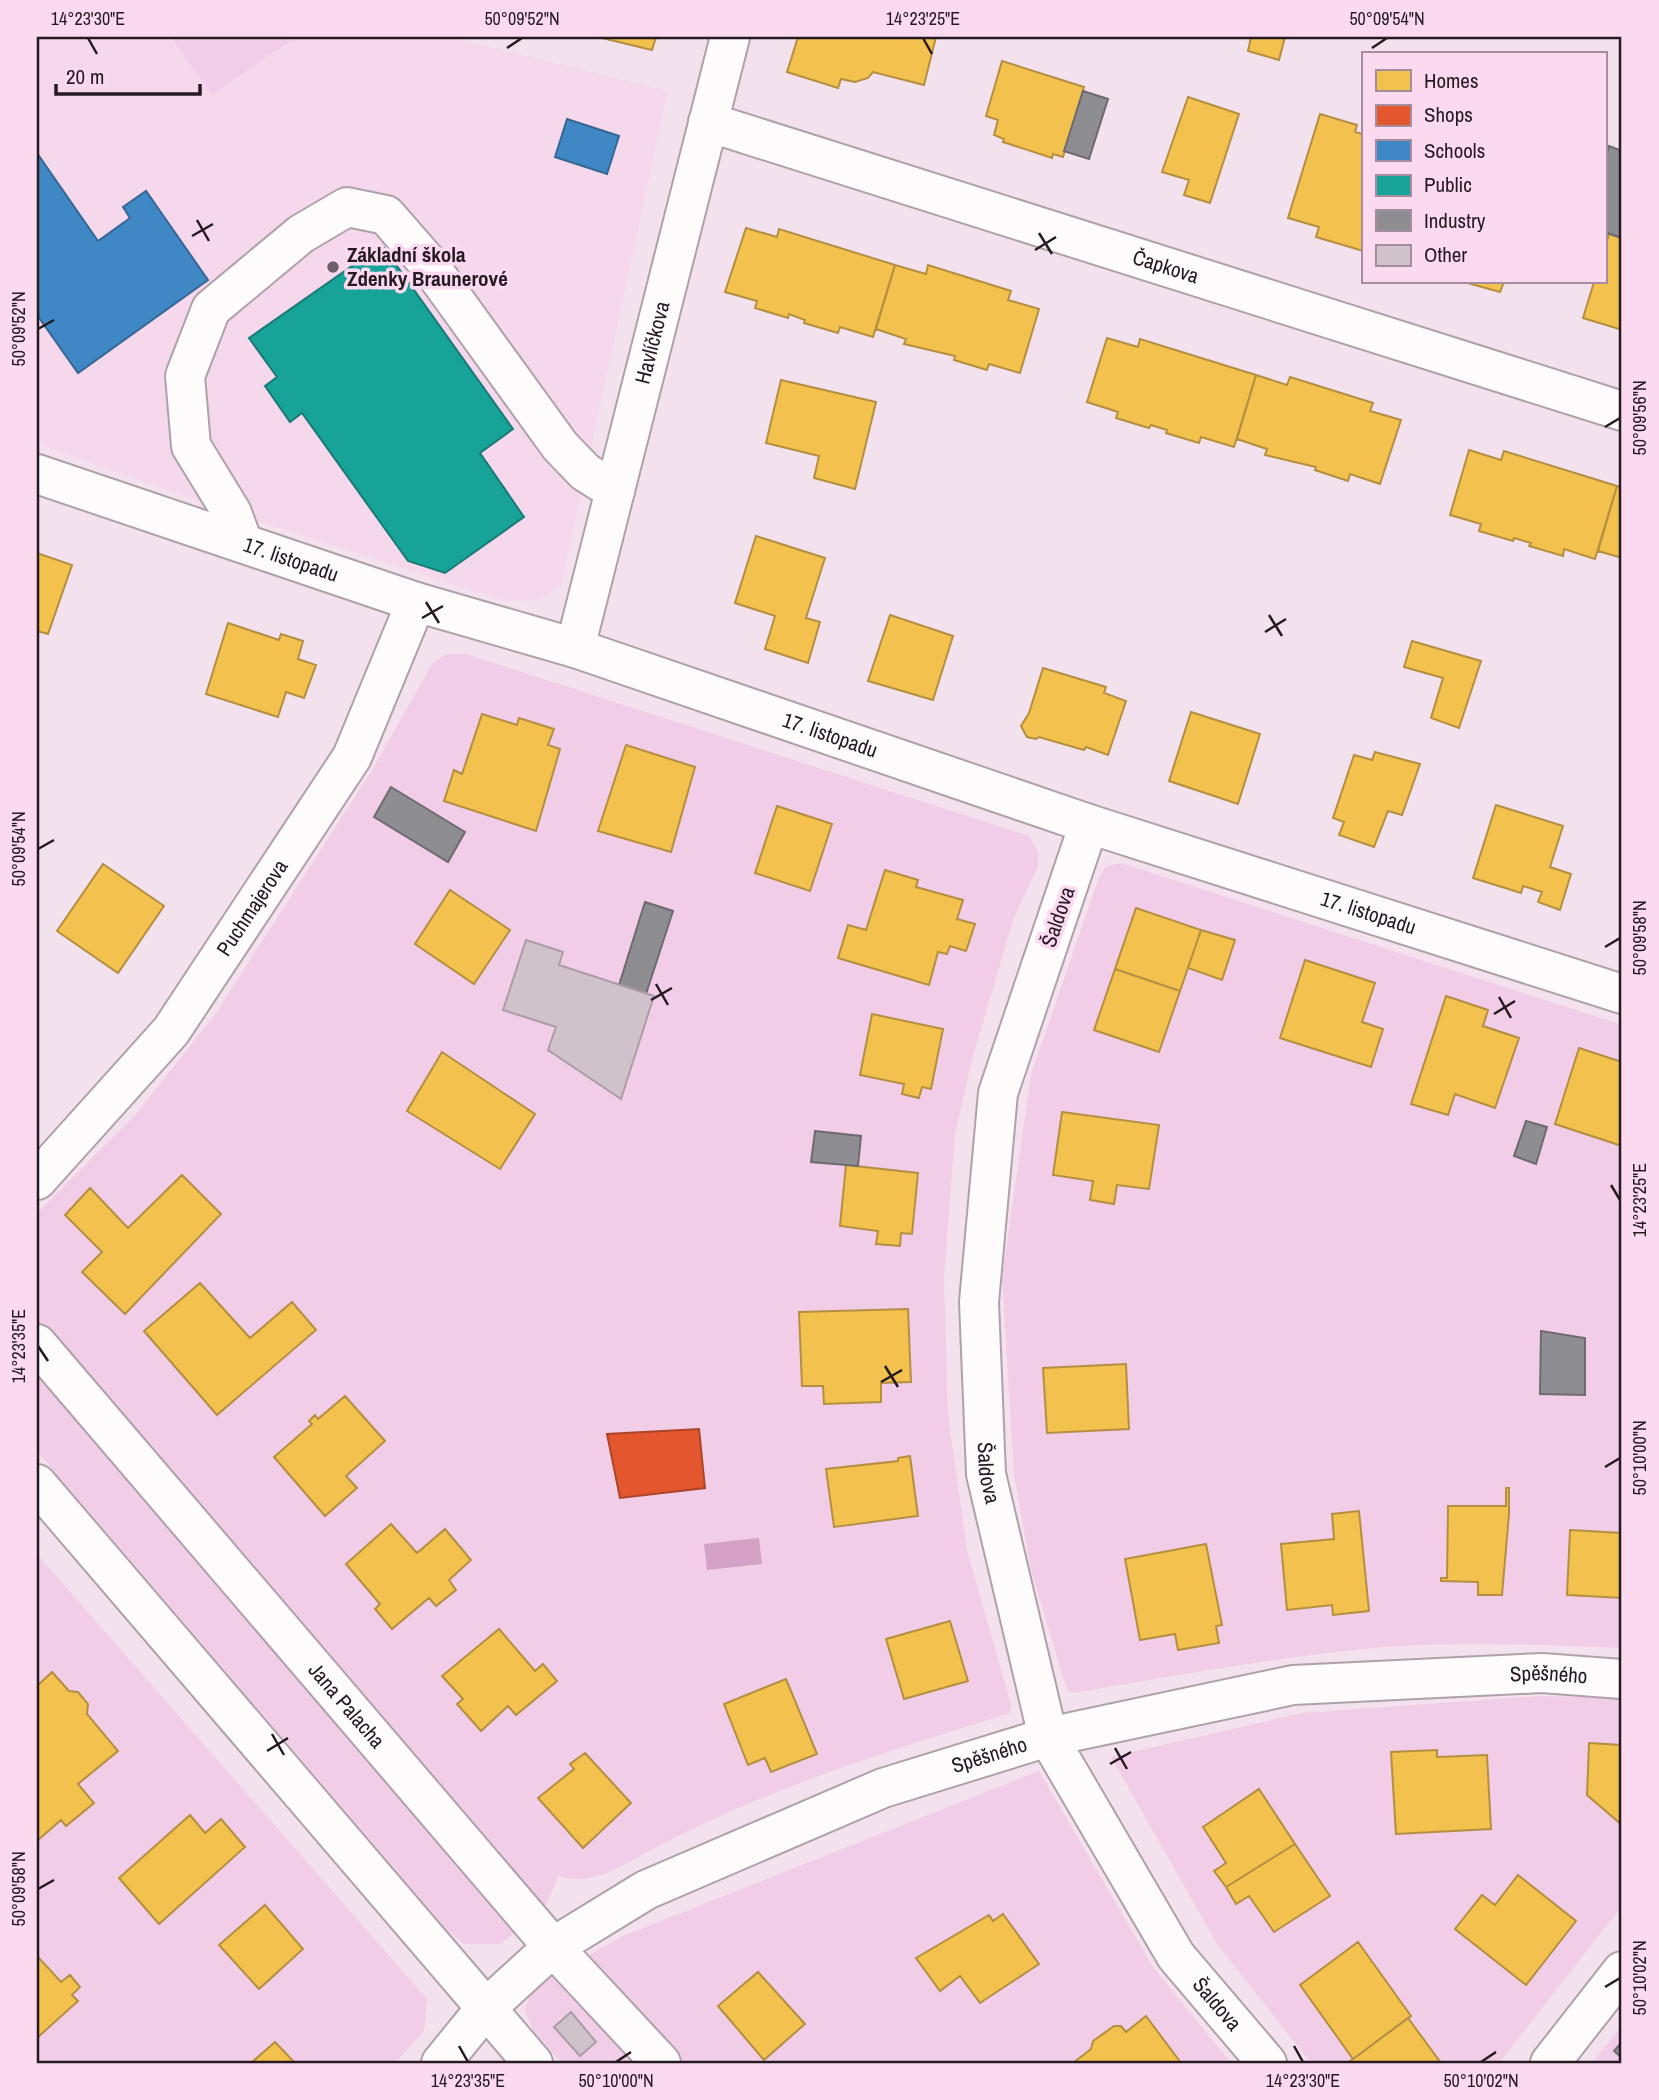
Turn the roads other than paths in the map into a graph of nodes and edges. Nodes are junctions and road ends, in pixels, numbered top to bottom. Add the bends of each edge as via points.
1 (730, 37) edge
2 (708, 122) junction
3 (1622, 411) edge
4 (37, 474) edge
5 (615, 491) junction
6 (243, 543) junction
7 (416, 602) junction
8 (575, 648) junction
9 (1090, 824) junction
10 (1622, 994) edge
11 (37, 1180) edge
12 (37, 1344) edge
13 (37, 1485) edge
14 (1622, 1679) edge
15 (1048, 1737) junction
16 (553, 1947) junction
17 (1622, 1971) edge
18 (485, 2009) junction
19 (441, 2063) edge
20 (533, 2063) edge
21 (660, 2063) edge
22 (1267, 2063) edge
23 (1550, 2063) edge

1 - 2 street, Havlíčkova
2 - 3 street, Čapkova
2 - 5 street, Havlíčkova
4 - 6 street, 17. listopadu
5 - 6 street via 585,472 560,446 428,262 386,215 347,207 301,234 211,309 185,376 191,446 232,513
5 - 8 street, Havlíčkova
6 - 7 street, 17. listopadu
7 - 8 street, 17. listopadu
7 - 11 street, Puchmajerova via 352,757 337,780 171,1031
8 - 9 street, 17. listopadu
9 - 10 street, 17. listopadu
9 - 15 street, Šaldova via 998,1093 979,1302 986,1474
12 - 16 street, Jana Palacha
13 - 18 street
14 - 15 street, Spěšného via 1542,1673 1293,1685
15 - 16 street, Spěšného via 883,1788 646,1890
15 - 22 street, Šaldova via 1176,1956
16 - 18 street, Spěšného
16 - 21 street, Jana Palacha
17 - 23 street
18 - 19 street, Spěšného
18 - 20 street

